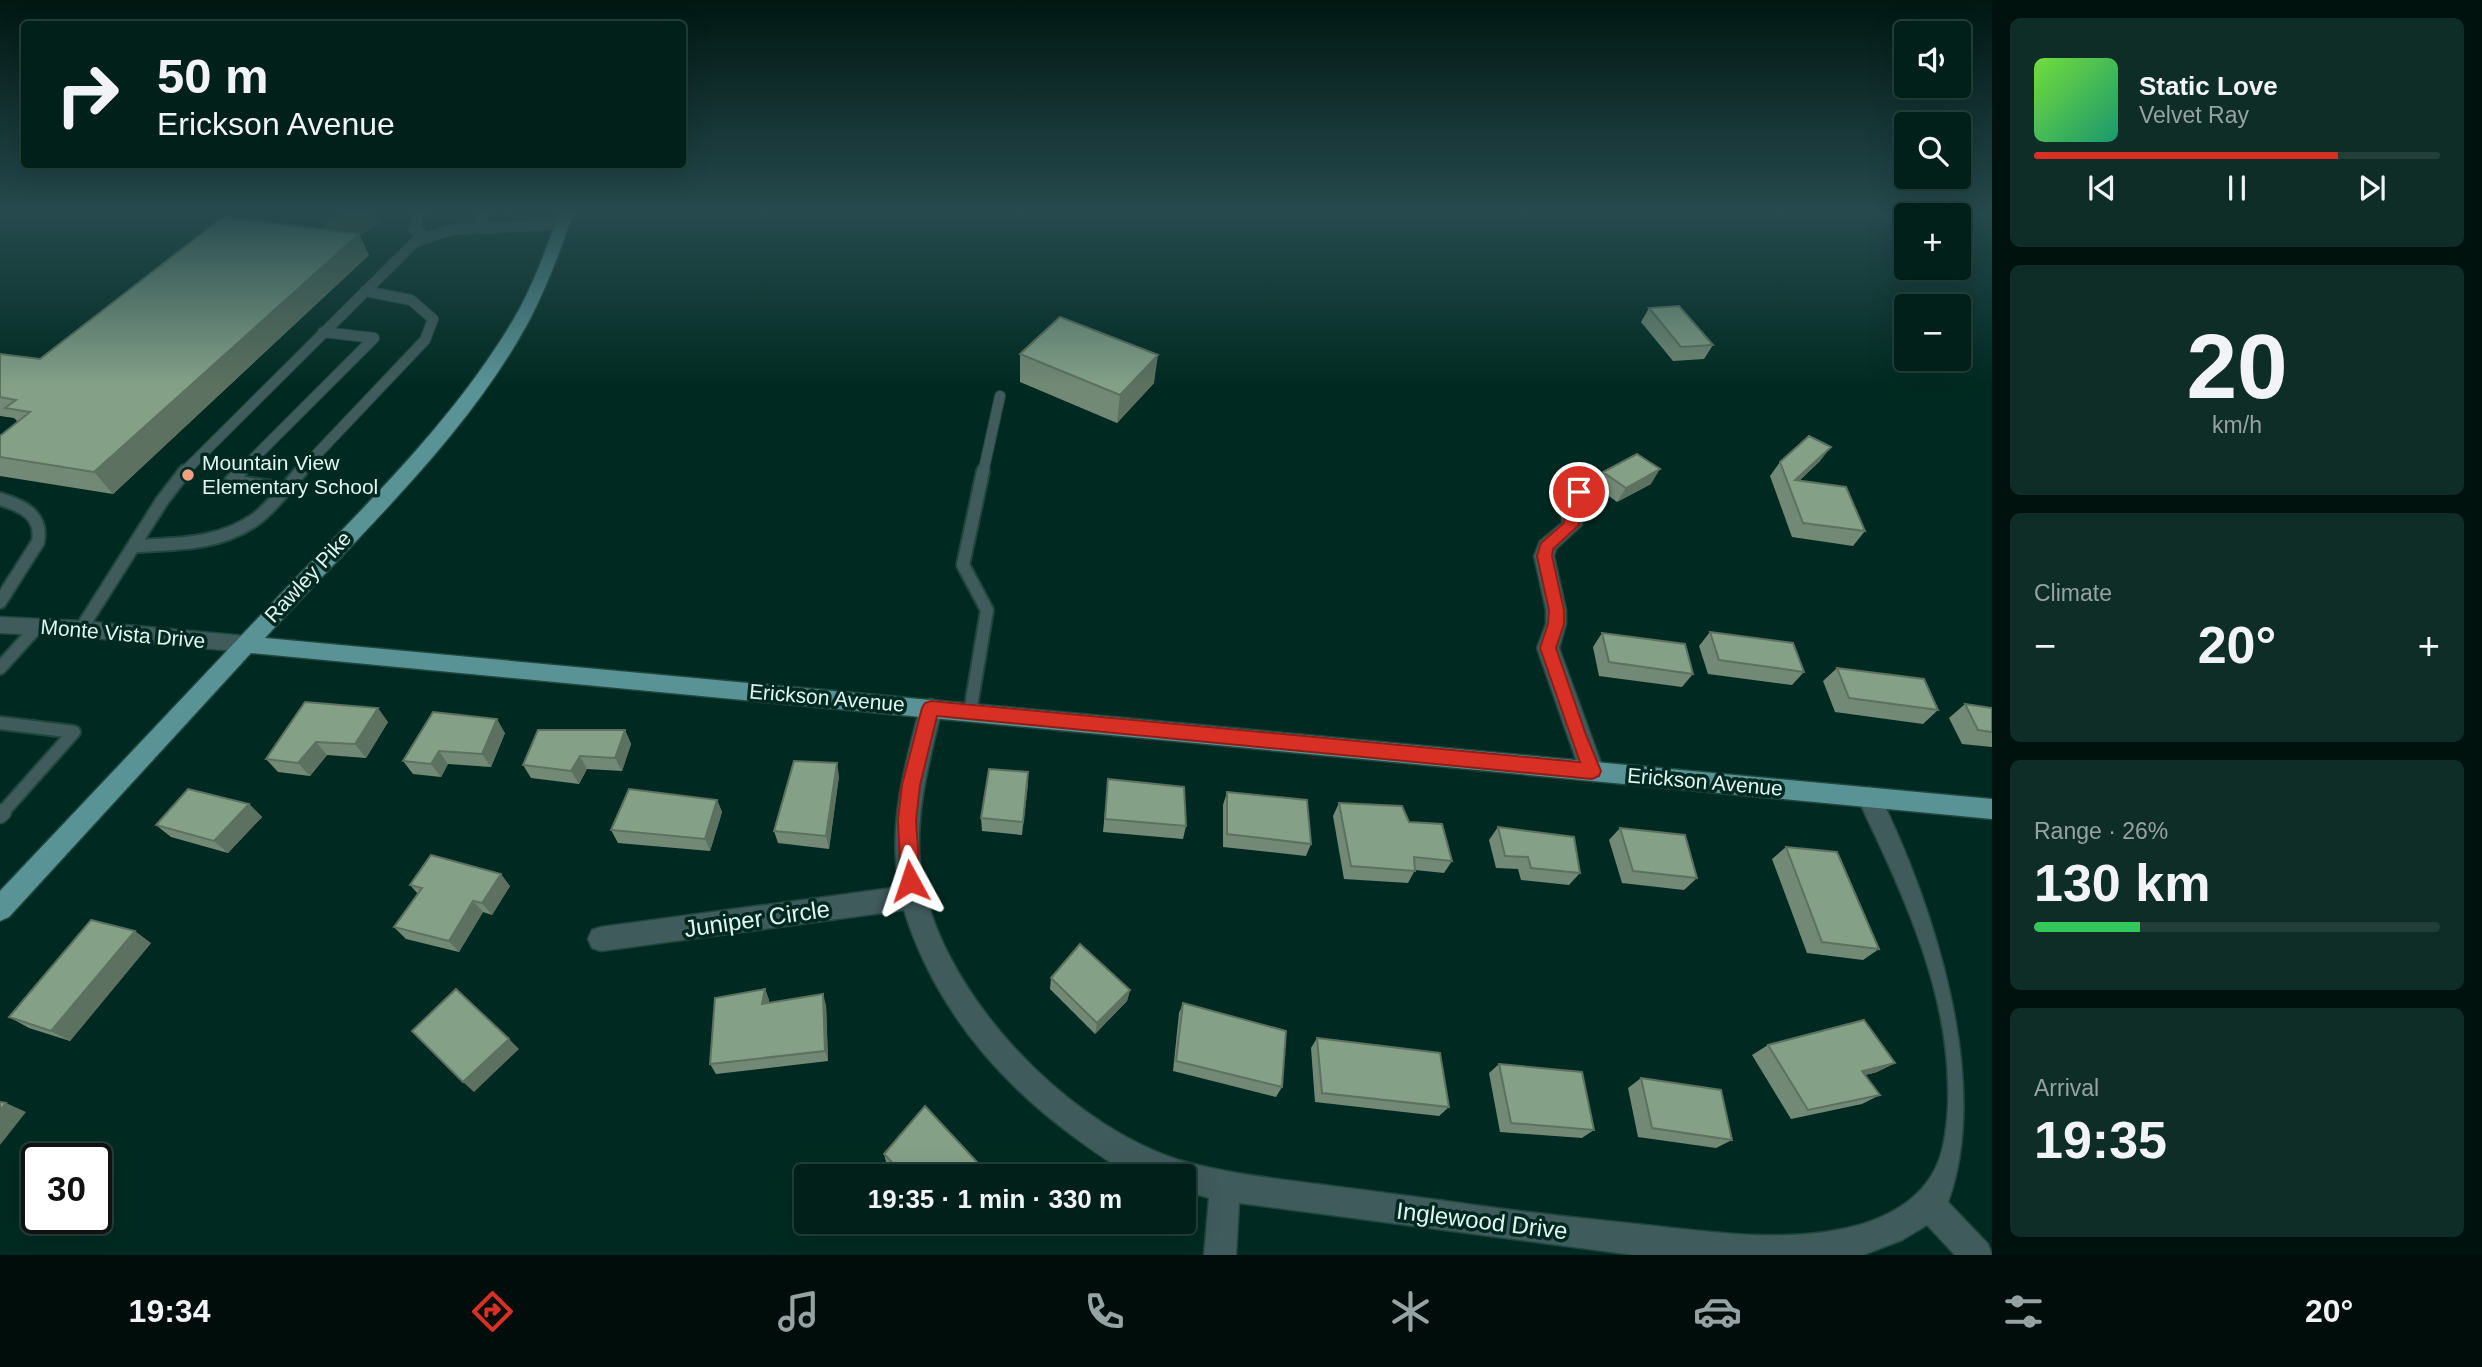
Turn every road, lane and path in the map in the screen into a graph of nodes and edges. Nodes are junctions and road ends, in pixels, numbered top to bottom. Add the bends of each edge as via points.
1 (387, 270) edge
2 (547, 270) edge
3 (365, 291) junction
4 (323, 332) junction
5 (1000, 396) dead end
6 (285, 489) junction
7 (1579, 492) dead end
8 (0, 499) edge
9 (135, 546) junction
10 (0, 601) edge
11 (0, 625) edge
12 (37, 626) junction
13 (81, 629) junction
14 (246, 644) junction
15 (0, 668) edge
16 (931, 708) junction
17 (970, 712) junction
18 (0, 723) edge
19 (1592, 771) junction
20 (1869, 797) junction
21 (1992, 809) edge
22 (0, 815) edge
23 (913, 897) junction
24 (0, 909) edge
25 (601, 939) dead end
26 (1226, 1187) junction
27 (1928, 1204) junction
28 (1220, 1255) edge
29 (1977, 1255) edge

1 - 3 lane
2 - 14 main road, Rawley Pike via 527,311 471,395
3 - 4 lane
3 - 6 lane via 421,303 433,319 425,340
4 - 6 lane via 374,338 231,481
4 - 9 lane via 191,463
5 - 17 lane via 963,565 987,610
6 - 9 lane via 257,518 226,536 189,544
7 - 19 street via 1572,500 1572,525 1547,546 1544,556 1556,610 1548,648
8 - 10 lane via 30,511 41,533
9 - 13 lane
11 - 12 street, Monte Vista Drive
12 - 13 street, Monte Vista Drive
12 - 15 lane
13 - 14 street, Monte Vista Drive
14 - 16 main road, Erickson Avenue
14 - 24 main road, Rawley Pike
16 - 17 main road, Erickson Avenue
16 - 23 street, Inglewood Drive via 907,820 907,866
17 - 19 main road, Erickson Avenue
18 - 22 lane via 74,732
19 - 20 main road, Erickson Avenue
20 - 21 main road, Erickson Avenue
20 - 27 street, Inglewood Drive via 1944,952 1970,1027 1976,1084 1967,1131 1953,1166
23 - 25 street, Juniper Circle
23 - 26 street, Inglewood Drive via 935,961 961,1008 1026,1080 1110,1144 1158,1168
26 - 27 street, Inglewood Drive via 1756,1253 1835,1247 1875,1235 1917,1215
26 - 28 street
27 - 29 street

